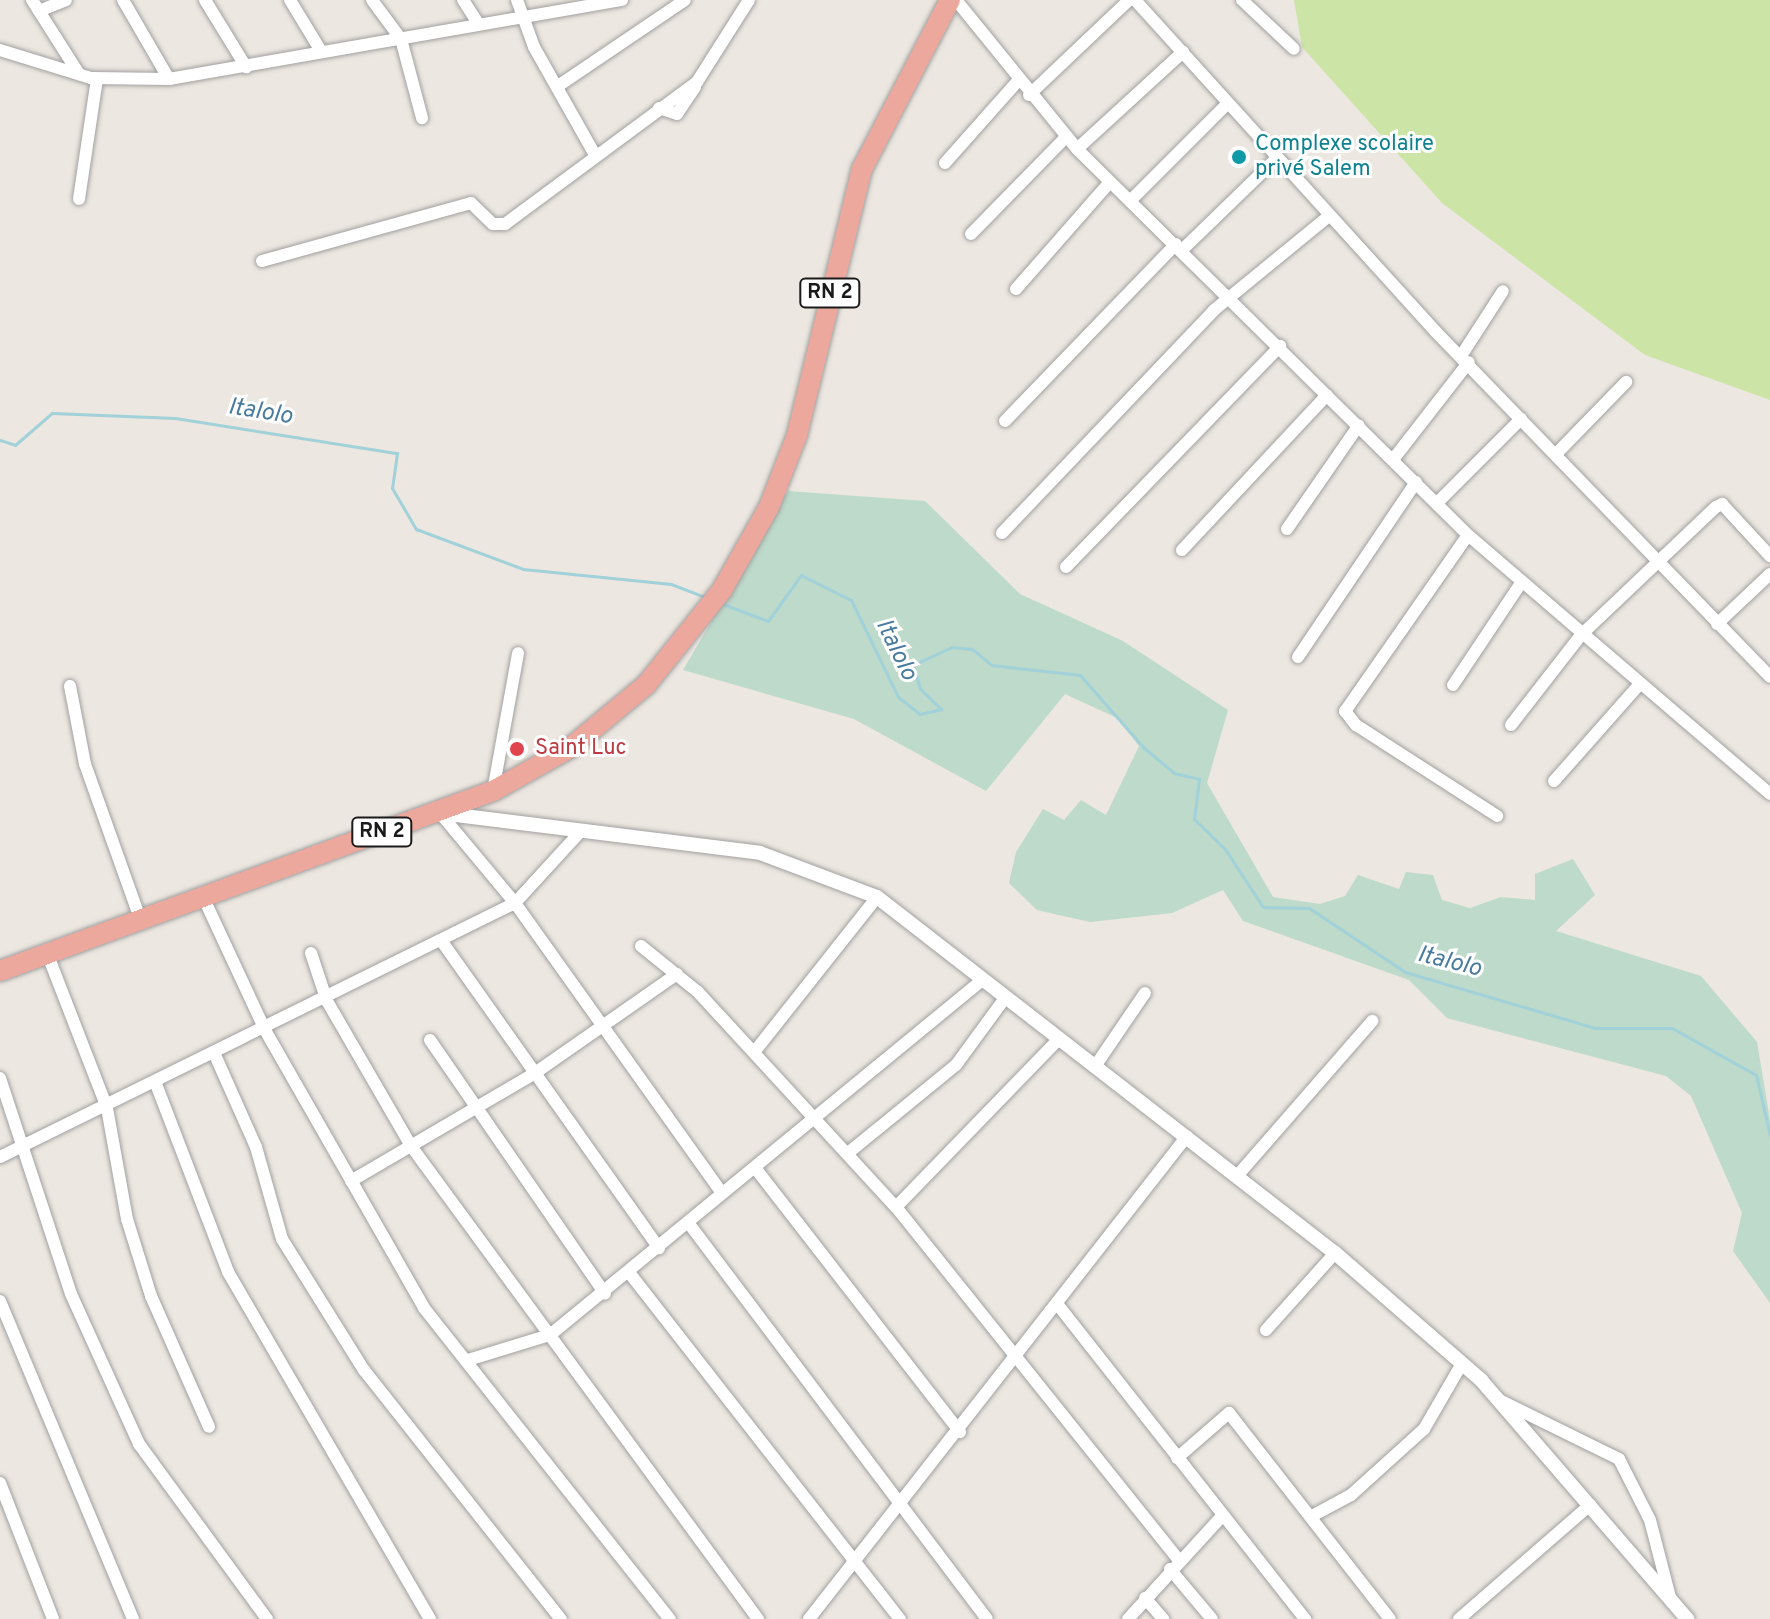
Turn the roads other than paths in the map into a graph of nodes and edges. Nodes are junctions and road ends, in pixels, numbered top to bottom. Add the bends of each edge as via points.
1 (66, 0) edge
2 (123, 0) edge
3 (205, 0) edge
4 (290, 0) edge
5 (372, 0) edge
6 (463, 0) edge
7 (517, 0) edge
8 (622, 0) edge
9 (685, 0) edge
10 (749, 0) edge
11 (953, 0) edge
12 (1129, 0) edge
13 (1135, 0) edge
14 (1242, 0) edge
15 (35, 5) edge
16 (523, 17) junction
17 (478, 23) junction
18 (401, 39) junction
19 (1294, 49) dead end
20 (0, 50) edge
21 (321, 51) junction
22 (1183, 52) junction
23 (246, 67) junction
24 (79, 74) junction
25 (97, 79) junction
26 (169, 79) junction
27 (1017, 82) junction
28 (558, 86) junction
29 (1029, 95) junction
30 (1227, 104) junction
31 (422, 118) dead end
32 (1066, 137) junction
33 (1077, 149) junction
34 (595, 155) junction
35 (1276, 159) junction
36 (945, 163) dead end
37 (1110, 182) junction
38 (79, 199) dead end
39 (1130, 201) junction
40 (1329, 216) junction
41 (971, 234) dead end
42 (1179, 247) junction
43 (262, 261) dead end
44 (1016, 289) dead end
45 (1503, 291) dead end
46 (1229, 296) junction
47 (1280, 346) junction
48 (1465, 359) junction
49 (1626, 382) dead end
50 (1327, 395) junction
51 (1521, 419) junction
52 (1005, 421) dead end
53 (1359, 425) junction
54 (1558, 452) junction
55 (1395, 457) junction
56 (1416, 482) junction
57 (1437, 503) junction
58 (1287, 529) dead end
59 (1002, 533) dead end
60 (1468, 535) junction
61 (1182, 550) dead end
62 (1770, 556) edge
63 (1656, 560) junction
64 (1066, 567) dead end
65 (1770, 574) edge
66 (1521, 583) junction
67 (1717, 624) junction
68 (1581, 635) junction
69 (518, 653) dead end
70 (1298, 657) dead end
71 (1770, 677) edge
72 (1453, 685) dead end
73 (70, 686) dead end
74 (1638, 686) junction
75 (1511, 725) dead end
76 (1554, 781) dead end
77 (493, 791) junction
78 (1770, 794) edge
79 (440, 813) junction
80 (1497, 816) dead end
81 (582, 830) junction
82 (877, 897) junction
83 (204, 899) junction
84 (515, 903) junction
85 (141, 921) junction
86 (443, 943) junction
87 (641, 946) dead end
88 (47, 953) junction
89 (311, 953) dead end
90 (0, 971) edge
91 (677, 974) junction
92 (981, 981) junction
93 (1145, 993) dead end
94 (1005, 998) junction
95 (327, 1001) junction
96 (1372, 1021) dead end
97 (606, 1026) junction
98 (265, 1030) junction
99 (1059, 1039) junction
100 (430, 1040) dead end
101 (755, 1051) junction
102 (215, 1055) junction
103 (1096, 1065) junction
104 (535, 1073) junction
105 (0, 1078) edge
106 (156, 1084) junction
107 (107, 1108) junction
108 (473, 1109) junction
109 (814, 1115) junction
110 (1187, 1136) junction
111 (411, 1146) junction
112 (24, 1147) junction
113 (848, 1153) junction
114 (0, 1157) edge
115 (756, 1169) junction
116 (1237, 1176) junction
117 (351, 1181) junction
118 (722, 1193) junction
119 (896, 1207) junction
120 (690, 1225) junction
121 (659, 1248) junction
122 (1335, 1253) junction
123 (631, 1275) junction
124 (605, 1294) junction
125 (0, 1301) edge
126 (1058, 1305) junction
127 (1266, 1330) dead end
128 (550, 1335) junction
129 (1020, 1354) junction
130 (468, 1360) junction
131 (1460, 1367) junction
132 (1499, 1400) junction
133 (209, 1427) dead end
134 (960, 1432) junction
135 (1177, 1458) junction
136 (0, 1483) edge
137 (902, 1499) junction
138 (1590, 1505) junction
139 (1222, 1516) junction
140 (1312, 1516) junction
141 (854, 1563) junction
142 (1174, 1564) junction
143 (1145, 1598) junction
144 (1671, 1601) junction
145 (53, 1619) edge
146 (133, 1619) edge
147 (267, 1619) edge
148 (430, 1619) edge
149 (561, 1619) edge
150 (670, 1619) edge
151 (758, 1619) edge
152 (809, 1619) edge
153 (900, 1619) edge
154 (987, 1619) edge
155 (1128, 1619) edge
156 (1163, 1619) edge
157 (1212, 1619) edge
158 (1305, 1619) edge
159 (1390, 1619) edge
160 (1459, 1619) edge
161 (1687, 1619) edge

1 - 15 street
2 - 26 street
3 - 23 street
4 - 21 street
5 - 18 street
6 - 17 street
7 - 16 street
8 - 16 street
9 - 28 street
10 - 34 street via 697,82
11 - 27 street
11 - 77 highway, RN 2 via 868,153 797,435 722,590 611,717
12 - 29 street
13 - 22 street
14 - 19 street
15 - 24 street
16 - 17 street
16 - 28 street
17 - 18 street
18 - 21 street
18 - 31 street
20 - 24 street
21 - 23 street
22 - 30 street
22 - 33 street
23 - 26 street
24 - 25 street
25 - 26 street
25 - 38 street
27 - 29 street
27 - 36 street
28 - 34 street
29 - 32 street
30 - 35 street
30 - 39 street
32 - 33 street
32 - 41 street
33 - 37 street
34 - 43 street via 575,177 499,226 471,203
35 - 40 street
35 - 42 street
37 - 39 street
37 - 44 street
39 - 42 street
40 - 46 street
40 - 48 street
42 - 46 street
42 - 52 street
45 - 48 street
46 - 47 street
46 - 59 street
47 - 50 street
47 - 64 street
48 - 51 street
48 - 55 street
49 - 54 street
50 - 53 street
50 - 61 street
51 - 54 street
51 - 57 street
53 - 55 street
53 - 58 street
54 - 63 street
55 - 56 street
56 - 57 street
56 - 70 street
57 - 60 street
60 - 66 street
60 - 80 street via 1345,711 1356,725
62 - 63 street via 1722,504
63 - 67 street
63 - 68 street
65 - 67 street
66 - 68 street
66 - 72 street
67 - 71 street
68 - 74 street
68 - 75 street
69 - 77 street
73 - 85 street via 85,764
74 - 76 street
74 - 78 street
77 - 79 highway, RN 2
79 - 81 street
79 - 83 highway, RN 2
79 - 84 street
81 - 82 street via 760,853
81 - 84 street
82 - 92 street
82 - 101 street
83 - 85 highway, RN 2
83 - 98 street
84 - 86 street
84 - 97 street
85 - 88 highway, RN 2
86 - 95 street
86 - 104 street
87 - 91 street
88 - 90 highway, RN 2
88 - 107 street
89 - 95 street
91 - 97 street
91 - 101 street
92 - 94 street
92 - 109 street
93 - 103 street
94 - 99 street
94 - 113 street via 956,1065
95 - 98 street
95 - 111 street
96 - 116 street
97 - 104 street
97 - 118 street
98 - 102 street
98 - 117 street
99 - 103 street
99 - 119 street
100 - 108 street
101 - 109 street
102 - 106 street
102 - 149 street via 256,1147 282,1239 364,1370
103 - 110 street
104 - 108 street
104 - 121 street
105 - 112 street
106 - 107 street
106 - 148 street via 228,1272
107 - 112 street
107 - 133 street via 127,1219 151,1296
108 - 111 street
108 - 124 street
109 - 113 street
109 - 115 street
110 - 116 street
110 - 126 street
111 - 117 street
111 - 128 street
112 - 114 street
112 - 147 street via 71,1294 139,1444
113 - 119 street
115 - 118 street
115 - 134 street
116 - 122 street
117 - 130 street via 424,1308
118 - 120 street
119 - 129 street
120 - 121 street
120 - 137 street
121 - 123 street
122 - 127 street
122 - 131 street
123 - 124 street
123 - 141 street
124 - 128 street
125 - 146 street
126 - 129 street
126 - 135 street
128 - 130 street
128 - 151 street
129 - 134 street
129 - 142 street
130 - 150 street
131 - 132 street
131 - 140 street via 1424,1429 1351,1495
132 - 138 street
132 - 144 street via 1619,1459 1650,1520
134 - 137 street
135 - 139 street
135 - 140 street via 1229,1413
136 - 145 street
137 - 141 street
137 - 154 street
138 - 144 street
138 - 160 street
139 - 142 street
139 - 158 street
140 - 159 street
141 - 152 street
141 - 153 street
142 - 143 street
142 - 157 street
143 - 155 street
143 - 156 street
144 - 161 street

